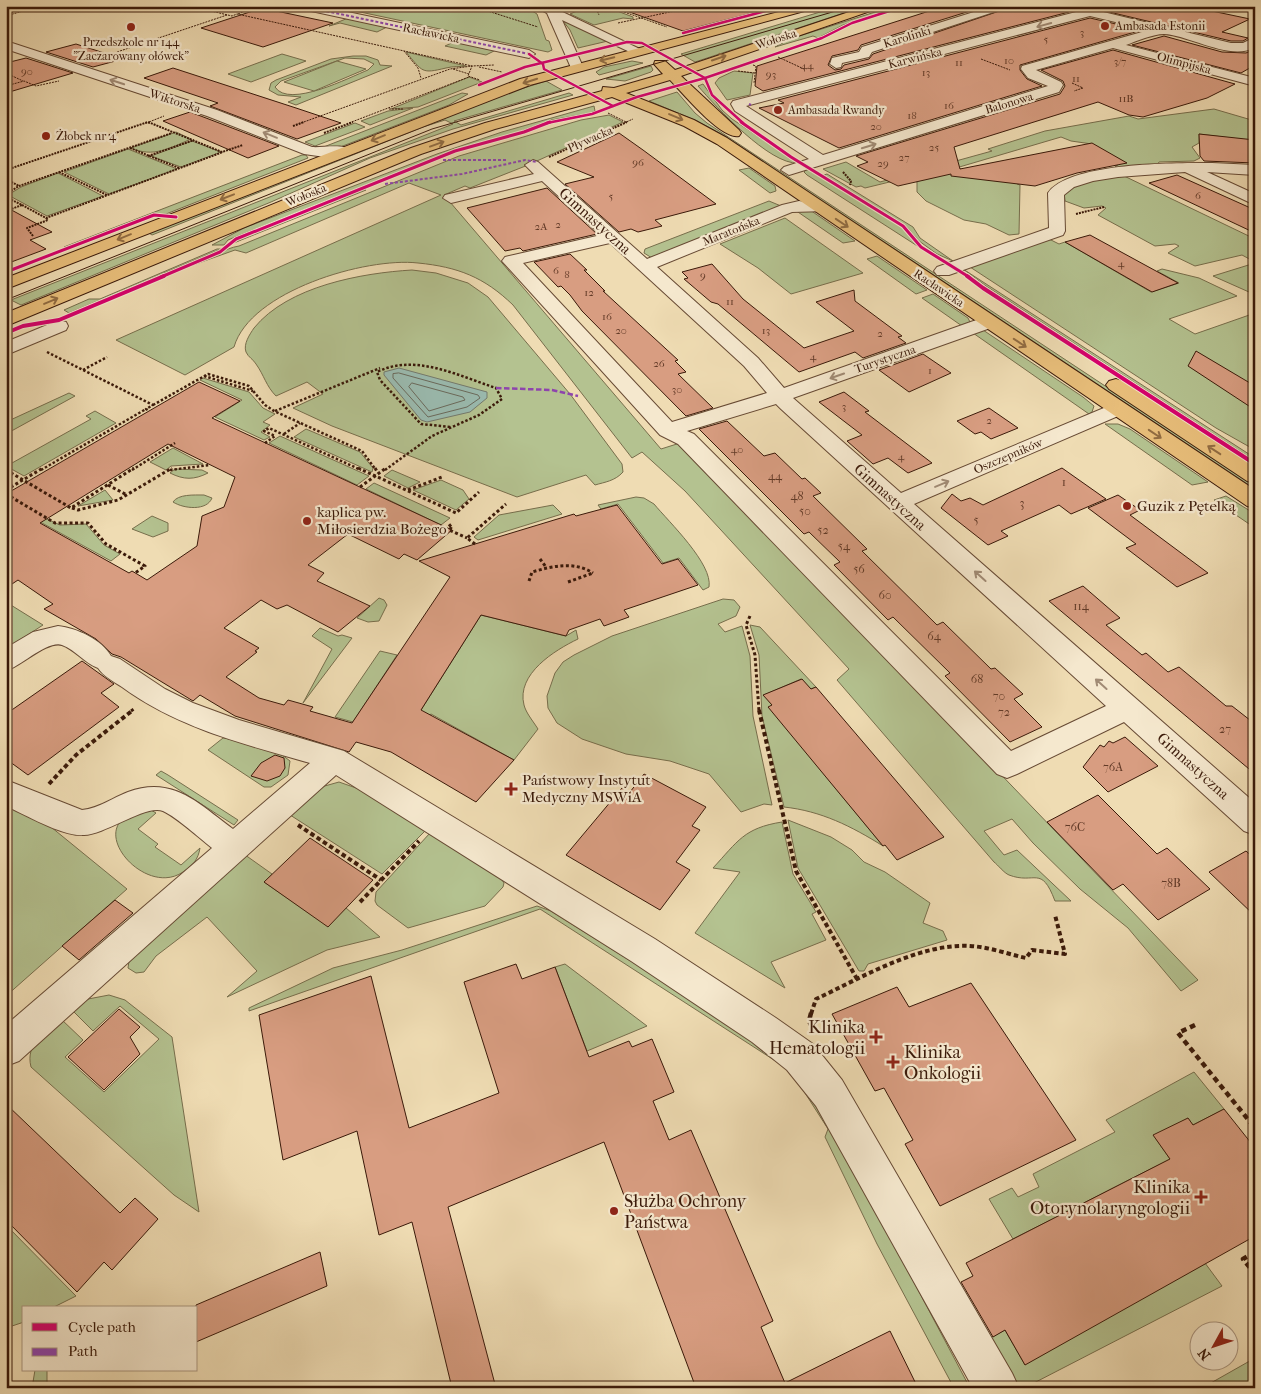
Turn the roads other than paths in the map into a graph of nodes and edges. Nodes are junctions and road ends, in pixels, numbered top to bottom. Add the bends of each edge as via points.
1 (302, 6) edge
2 (540, 6) edge
3 (574, 6) edge
4 (818, 6) edge
5 (879, 6) edge
6 (1006, 6) edge
7 (1068, 6) edge
8 (1119, 7) edge
9 (552, 12) junction
10 (1095, 13) junction
11 (1164, 30) junction
12 (1255, 41) edge
13 (1113, 44) junction
14 (6, 45) edge
15 (638, 51) junction
16 (529, 54) dead end
17 (577, 67) junction
18 (855, 73) junction
19 (673, 74) junction
20 (1255, 82) edge
21 (603, 100) junction
22 (344, 151) junction
23 (822, 161) junction
24 (1186, 168) junction
25 (1255, 170) edge
26 (784, 183) junction
27 (450, 198) dead end
28 (1255, 200) edge
29 (820, 208) junction
30 (614, 237) junction
31 (645, 266) junction
32 (943, 271) junction
33 (6, 284) edge
34 (6, 320) edge
35 (989, 322) junction
36 (59, 326) dead end
37 (9, 346) edge
38 (780, 396) junction
39 (1118, 409) junction
40 (668, 430) junction
41 (1255, 476) edge
42 (1255, 501) edge
43 (897, 503) junction
44 (6, 661) edge
45 (1127, 708) junction
46 (334, 759) junction
47 (19, 797) edge
48 (1255, 822) edge
49 (234, 847) junction
50 (6, 1049) edge
51 (997, 1388) edge

1 - 16 street, Racławicka
2 - 9 street
3 - 9 street
4 - 15 main road, Wołoska
19 -> 5 main road, Wołoska
6 - 18 street, Karolinki via 834,63
7 - 10 street
8 - 10 street, Karwińska
9 - 15 street
9 - 17 street
10 - 11 street
10 -> 18 street, Karwińska
11 - 12 street via 1231,47 1246,47
11 - 13 street, Balonowa
13 - 20 street, Olimpijska
23 -> 13 street, Balonowa via 1049,90 1056,85 1027,69
22 -> 14 street, Wiktorska via 309,151 212,113
15 -> 17 main road, Wołoska
15 - 19 main road, Racławicka
17 - 21 main road, Racławicka via 590,79
17 -> 22 main road, Wołoska via 466,103
18 - 23 street, Karwińska via 738,105
19 - 21 main road, Wołoska
19 - 26 main road, Racławicka
21 -> 26 main road, Racławicka via 697,127
34 -> 21 main road, Wołoska via 400,157 482,129
22 -> 33 main road, Wołoska
23 - 26 street, Balonowa
24 - 25 street
24 - 28 street
24 - 32 street via 1126,171 1077,181 1056,193 1058,228 1055,232
26 - 29 main road, Racławicka
26 - 32 main road, Racławicka
27 - 30 street, Gimnastyczna via 539,171
29 - 31 street, Maratońska via 788,208
29 -> 35 main road, Racławicka
30 - 31 street, Gimnastyczna via 639,250
30 - 40 street via 511,261
31 - 38 street, Gimnastyczna via 751,362
41 -> 32 main road, Racławicka
35 -> 38 street, Turystyczna
35 -> 39 main road, Racławicka
36 - 37 street
38 - 40 street, Turystyczna
38 - 43 street, Gimnastyczna
39 -> 42 main road, Racławicka
43 -> 39 street, Oszczepników
40 - 45 street via 686,439 1007,766
45 -> 43 street, Gimnastyczna
44 - 46 street via 39,640 66,636 183,711 223,718 246,734
45 - 48 street, Gimnastyczna
46 - 49 street
46 - 51 street via 643,950 800,1057 829,1093
47 - 49 street via 82,824 145,798 163,797
49 - 50 street

